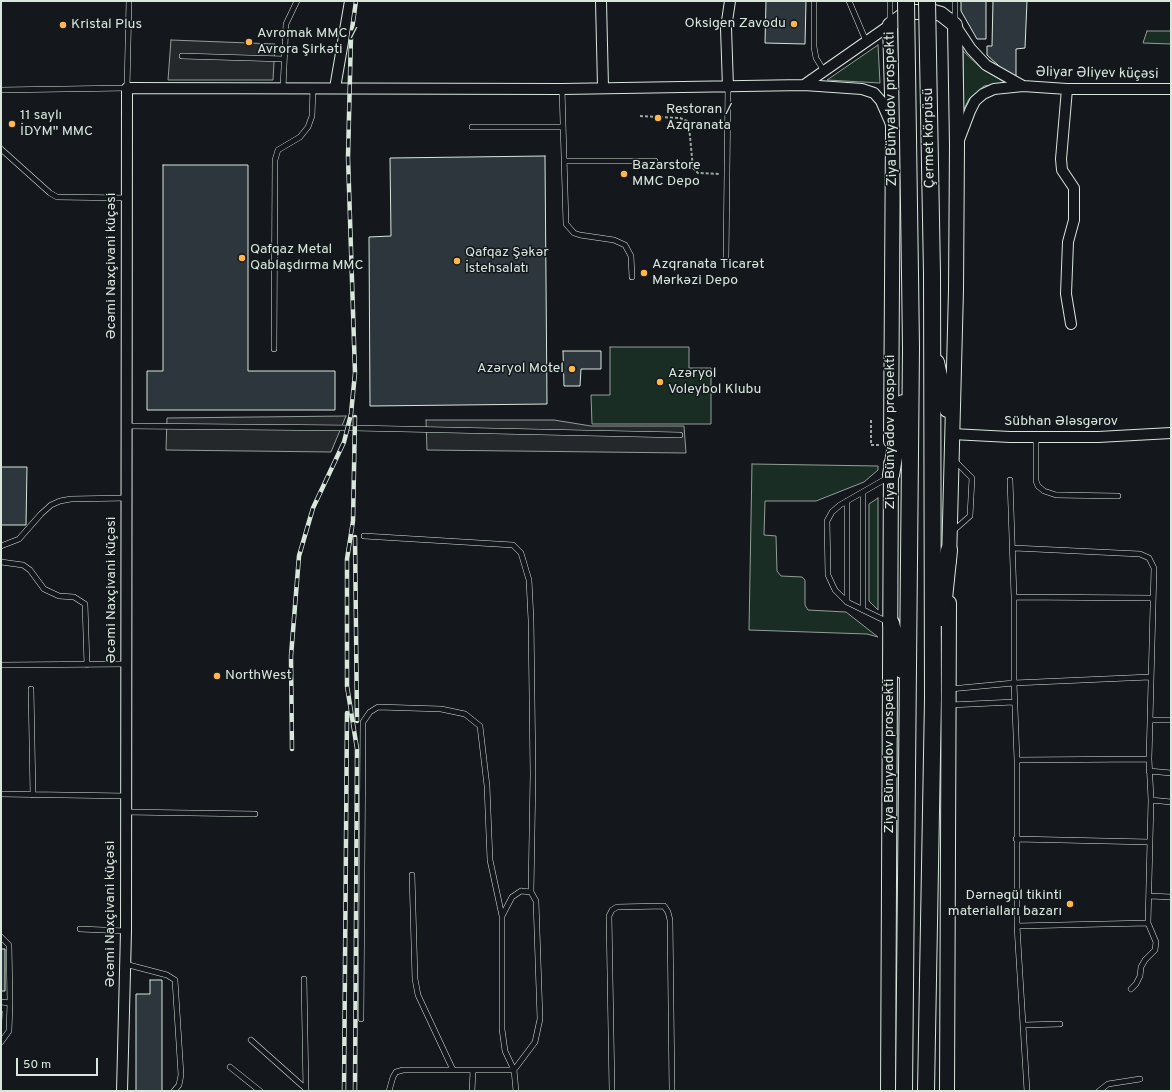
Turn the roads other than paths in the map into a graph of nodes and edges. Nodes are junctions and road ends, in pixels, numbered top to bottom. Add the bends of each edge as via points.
1 (129, 1) edge
2 (297, 1) edge
3 (350, 1) edge
4 (601, 1) edge
5 (730, 1) edge
6 (814, 1) edge
7 (849, 1) edge
8 (890, 1) edge
9 (906, 1) edge
10 (927, 1) edge
11 (955, 1) edge
12 (890, 25) junction
13 (956, 25) junction
14 (866, 42) junction
15 (182, 56) dead end
16 (284, 59) junction
17 (824, 71) junction
18 (804, 85) junction
19 (1023, 86) junction
20 (313, 87) junction
21 (603, 87) junction
22 (728, 87) junction
23 (127, 88) junction
24 (283, 88) junction
25 (335, 88) junction
26 (1067, 88) junction
27 (562, 89) junction
28 (1171, 89) edge
29 (1, 90) edge
30 (472, 127) dead end
31 (563, 127) junction
32 (893, 129) junction
33 (957, 145) junction
34 (1, 149) edge
35 (564, 161) junction
36 (655, 161) dead end
37 (126, 198) junction
38 (726, 259) dead end
39 (910, 274) joint
40 (632, 277) dead end
41 (1070, 324) dead end
42 (911, 348) junction
43 (934, 348) junction
44 (274, 349) dead end
45 (126, 426) junction
46 (1171, 433) edge
47 (952, 434) junction
48 (680, 435) dead end
49 (1036, 437) junction
50 (951, 456) junction
51 (891, 475) junction
52 (1010, 480) dead end
53 (863, 492) junction
54 (1118, 496) dead end
55 (126, 498) junction
56 (847, 500) junction
57 (364, 536) dead end
58 (950, 542) junction
59 (1, 546) edge
60 (1014, 548) junction
61 (1, 562) edge
62 (1014, 598) junction
63 (1152, 598) junction
64 (847, 602) junction
65 (863, 610) junction
66 (891, 623) junction
67 (126, 664) junction
68 (1, 665) edge
69 (87, 665) junction
70 (1150, 677) junction
71 (1014, 683) junction
72 (31, 689) dead end
73 (948, 690) junction
74 (908, 696) junction
75 (933, 699) junction
76 (1014, 702) junction
77 (948, 705) junction
78 (1150, 720) junction
79 (1171, 720) edge
80 (1149, 759) junction
81 (1017, 760) junction
82 (1149, 770) junction
83 (1171, 773) edge
84 (1, 794) edge
85 (32, 795) junction
86 (126, 796) junction
87 (1151, 800) junction
88 (1171, 802) edge
89 (126, 812) junction
90 (255, 814) dead end
91 (1016, 839) junction
92 (1150, 842) junction
93 (412, 875) dead end
94 (531, 892) junction
95 (1150, 896) junction
96 (1171, 896) edge
97 (502, 916) junction
98 (1148, 923) junction
99 (1017, 926) junction
100 (80, 929) dead end
101 (126, 931) junction
102 (1, 937) edge
103 (125, 964) junction
104 (304, 979) dead end
105 (1131, 989) dead end
106 (1, 1002) edge
107 (10, 1003) junction
108 (361, 1019) dead end
109 (1060, 1024) dead end
110 (1024, 1025) junction
111 (251, 1040) dead end
112 (1, 1042) edge
113 (230, 1067) dead end
114 (452, 1070) junction
115 (473, 1070) junction
116 (514, 1070) junction
117 (1140, 1079) dead end
118 (306, 1090) edge
119 (122, 1091) edge
120 (174, 1091) edge
121 (260, 1091) edge
122 (389, 1091) edge
123 (472, 1091) edge
124 (516, 1091) edge
125 (612, 1091) edge
126 (672, 1091) edge
127 (888, 1091) edge
128 (904, 1091) edge
129 (926, 1091) edge
130 (947, 1091) edge
131 (1027, 1091) edge
132 (1099, 1091) edge

1 - 23 lane
2 - 16 lane via 286,24
3 - 25 street
4 - 21 street
5 - 22 street via 726,28
6 - 17 lane via 814,47 816,58
7 - 14 lane
8 - 12 lane
9 - 39 main road, Çermet körpüsü, bridge
10 - 43 main road, Çermet körpüsü, bridge
11 - 13 lane
12 - 13 main road, Ziya Bünyadov prospekti via 901,17 920,11 941,14
12 - 14 street
12 - 32 main road, Ziya Bünyadov prospekti
13 - 19 street, Əliyar Əliyev küçəsi via 971,50 986,65
13 - 33 main road
14 - 17 street
15 - 16 lane
16 - 24 lane
17 - 18 street
18 - 22 street
18 - 32 street via 862,89 874,93 881,101
19 - 26 street, Əliyar Əliyev küçəsi
19 - 33 street, Əliyar Əliyev küçəsi via 994,89 975,101
20 - 24 street
20 - 25 street
20 - 44 lane via 312,116 308,127 300,137 278,150 275,160
21 - 22 street
21 - 27 street
22 - 38 lane
23 - 24 street
23 - 29 lane
23 - 37 street, Əcəmi Naxçivani küçəsi
25 - 27 street
26 - 28 street, Əliyar Əliyev küçəsi
26 - 41 street via 1061,159 1064,175 1074,188 1074,220 1068,242 1066,294
27 - 31 lane
30 - 31 lane
31 - 35 lane
32 - 51 main road, Ziya Bünyadov prospekti
33 - 47 main road
34 - 37 lane via 57,197
35 - 36 lane
35 - 40 lane via 566,224 580,235 614,240 625,245 631,256
37 - 45 street, Əcəmi Naxçivani küçəsi
39 - 42 main road, Ziya Bünyadov prospekti
42 - 51 main road
42 - 74 main road, Ziya Bünyadov prospekti
43 - 47 main road
43 - 75 main road
45 - 48 lane
45 - 55 street, Əcəmi Naxçivani küçəsi
46 - 49 street, Sübhan Ələsgərov
47 - 49 street, Sübhan Ələsgərov
47 - 50 main road
49 - 54 lane via 1037,483 1044,491 1056,494
50 - 58 main road
50 - 58 lane via 972,478 970,516
51 - 53 lane
51 - 66 main road, Ziya Bünyadov prospekti
52 - 60 lane
53 - 56 lane
53 - 65 lane
55 - 59 lane via 60,501 41,514 19,539
55 - 67 street, Əcəmi Naxçivani küçəsi
56 - 64 lane
56 - 64 lane via 832,512 826,522 828,575 835,590
57 - 94 lane via 513,545 521,553 529,580 531,620
58 - 73 main road
58 - 75 main road
60 - 62 lane
60 - 63 lane via 1140,554 1149,558 1154,568
61 - 69 lane via 23,565 47,591 59,596 74,597 85,604
62 - 63 lane
62 - 71 lane
63 - 70 lane
64 - 65 lane
65 - 66 lane
66 - 74 main road
66 - 127 main road, Ziya Bünyadov prospekti
67 - 69 lane
67 - 86 street, Əcəmi Naxçivani küçəsi
68 - 69 lane
70 - 71 lane
70 - 78 lane
71 - 73 lane
71 - 76 lane
72 - 85 lane
73 - 77 main road
74 - 128 main road, Ziya Bünyadov prospekti
75 - 129 main road
76 - 77 lane
76 - 81 lane
77 - 130 main road
78 - 79 lane
78 - 80 lane
80 - 81 lane
80 - 82 lane
81 - 91 lane
82 - 83 lane
82 - 87 lane
84 - 85 lane
85 - 86 lane
86 - 89 street, Əcəmi Naxçivani küçəsi
87 - 88 lane
87 - 92 lane
89 - 90 lane
89 - 101 street, Əcəmi Naxçivani küçəsi
91 - 92 lane
91 - 99 lane
92 - 95 lane
93 - 114 lane via 418,994
94 - 97 lane via 521,891 512,897
94 - 116 lane via 536,901 540,1019 535,1042
95 - 96 lane
95 - 98 lane
97 - 108 lane via 490,860 487,786 480,726 465,714 441,709 378,707 370,712 363,722
97 - 116 lane via 502,1029 505,1051
98 - 99 lane
98 - 105 lane via 1156,942 1155,950 1145,960 1140,976
99 - 110 lane
100 - 101 lane
101 - 103 street, Əcəmi Naxçivani küçəsi
102 - 107 lane via 9,945
103 - 119 street, Əcəmi Naxçivani küçəsi
103 - 120 lane via 167,975 175,980 181,1075 179,1085
104 - 118 lane
106 - 107 lane
107 - 112 lane via 9,1031
109 - 110 lane
110 - 131 lane
111 - 118 lane
113 - 121 lane
114 - 115 lane
114 - 122 lane via 402,1070 396,1072
115 - 116 lane
115 - 123 lane
116 - 124 lane
117 - 132 lane via 1108,1084
125 - 126 lane via 609,916 617,907 664,906 670,920

